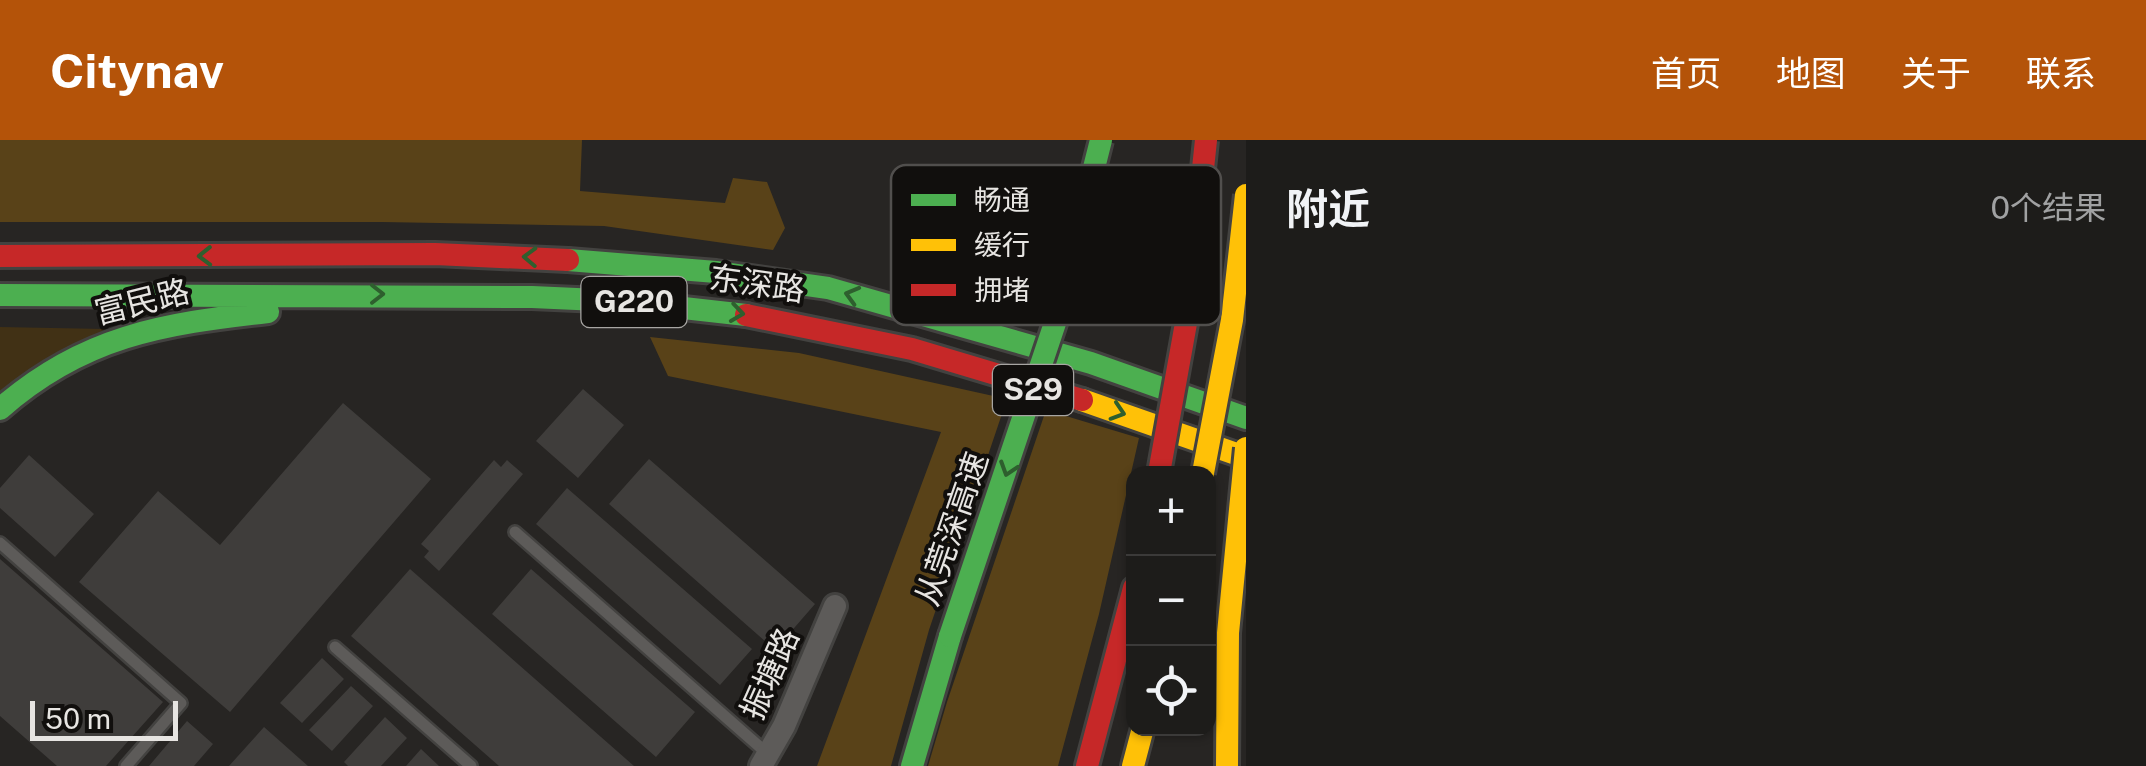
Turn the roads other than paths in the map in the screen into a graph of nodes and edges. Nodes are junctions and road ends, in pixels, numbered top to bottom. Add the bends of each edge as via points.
1 (1101, 140) edge
2 (1206, 140) edge
3 (1095, 165) edge
4 (1203, 165) edge
5 (1246, 195) edge
6 (0, 256) edge
7 (0, 295) edge
8 (315, 295) junction
9 (891, 306) edge
10 (958, 325) edge
11 (1053, 325) edge
12 (1186, 325) edge
13 (0, 410) edge
14 (1246, 418) edge
15 (1246, 448) edge
16 (1246, 457) edge
17 (1160, 466) edge
18 (1205, 466) edge
19 (515, 532) dead end
20 (0, 543) edge
21 (835, 606) dead end
22 (1126, 618) edge
23 (335, 647) dead end
24 (1142, 736) edge
25 (765, 760) edge
26 (126, 766) edge
27 (471, 766) edge
28 (912, 766) edge
29 (1087, 766) edge
30 (1133, 766) edge
31 (1227, 766) edge

1 -> 3 main road, 从莞深高速 / S29, bridge
2 - 4 main road, bridge
5 - 18 main road, bridge
9 -> 6 main road, 东深路 / G220 via 828,288 604,261 435,254
7 - 8 main road, 东深路 / G220
8 - 13 main road, 富民路 via 274,311 111,340 50,369
8 -> 16 main road, 东深路 / G220 via 600,300 821,326 1066,395
14 -> 10 main road, 东深路 / G220
11 -> 28 main road, 从莞深高速 / S29, bridge
12 - 17 main road, bridge
15 - 31 main road, bridge via 1228,632
19 - 25 lane
20 - 26 lane via 181,702
21 - 25 street, 振塘路
22 - 29 main road
23 - 27 lane
24 - 30 main road

